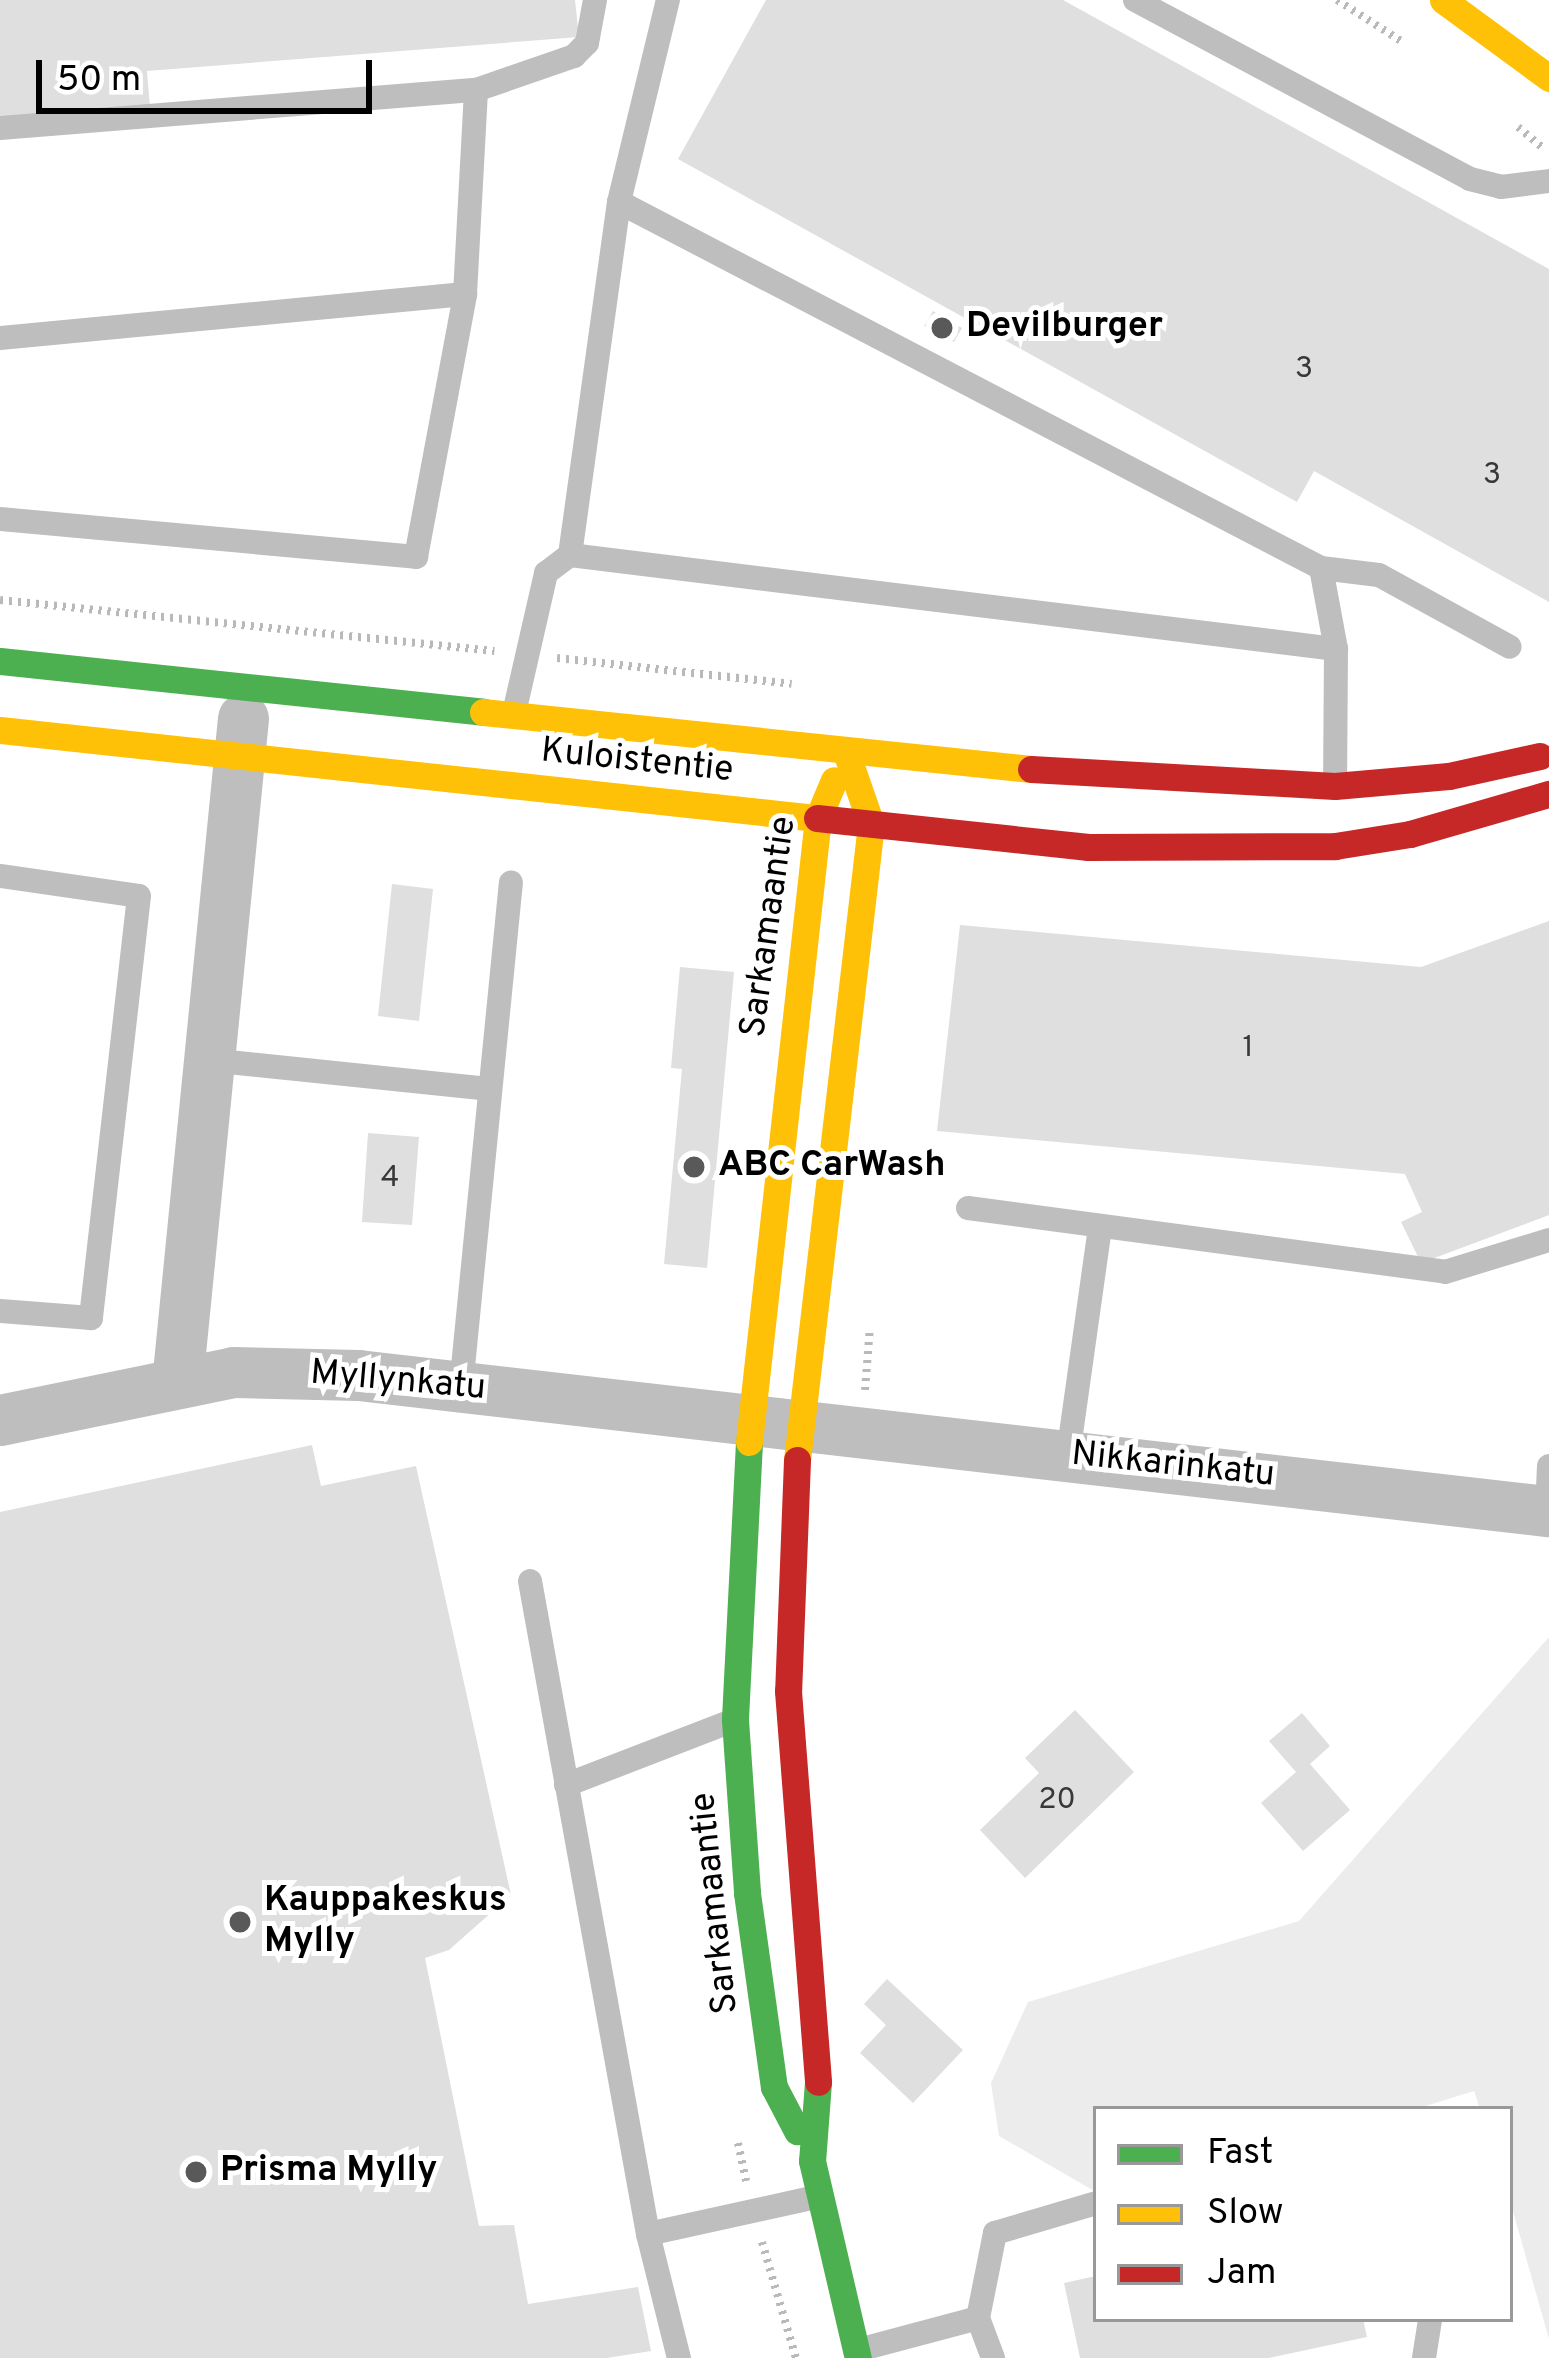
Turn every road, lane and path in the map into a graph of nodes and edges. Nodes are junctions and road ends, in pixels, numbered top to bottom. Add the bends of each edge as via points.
1 (596, 0) edge
2 (668, 0) edge
3 (1135, 0) edge
4 (1443, 0) edge
5 (1549, 78) edge
6 (476, 90) junction
7 (0, 128) edge
8 (1549, 181) edge
9 (619, 202) junction
10 (465, 294) junction
11 (0, 338) edge
12 (0, 519) edge
13 (570, 555) junction
14 (1321, 568) junction
15 (0, 600) edge
16 (1510, 646) dead end
17 (1336, 649) junction
18 (523, 654) junction
19 (0, 661) edge
20 (802, 685) dead end
21 (246, 688) junction
22 (514, 717) junction
23 (0, 730) edge
24 (846, 752) junction
25 (1549, 753) edge
26 (239, 755) junction
27 (1549, 794) edge
28 (1336, 816) junction
29 (818, 818) junction
30 (871, 824) junction
31 (0, 877) edge
32 (511, 882) dead end
33 (208, 1060) junction
34 (488, 1089) junction
35 (968, 1208) dead end
36 (1100, 1226) junction
37 (1549, 1240) edge
38 (0, 1311) edge
39 (871, 1314) dead end
40 (176, 1384) junction
41 (461, 1387) junction
42 (746, 1418) junction
43 (0, 1420) edge
44 (798, 1424) junction
45 (862, 1433) junction
46 (1068, 1455) junction
47 (1548, 1488) edge
48 (530, 1581) dead end
49 (735, 1720) junction
50 (566, 1785) junction
51 (812, 2161) junction
52 (818, 2197) junction
53 (1093, 2205) edge
54 (648, 2234) junction
55 (978, 2318) junction
56 (1430, 2322) edge
57 (857, 2354) edge
58 (679, 2358) edge
59 (992, 2358) edge
60 (1424, 2358) edge

1 - 6 lane via 587,43 574,56
2 - 9 lane
3 - 8 lane via 1470,179 1501,187
4 - 5 street
6 - 7 lane
6 - 10 lane
9 - 13 lane
9 - 14 lane
10 - 11 lane
10 - 12 lane via 416,557
13 - 17 lane
13 - 18 lane via 546,573
14 - 16 lane via 1379,574
14 - 17 lane
15 - 18 path
17 - 28 lane
18 - 20 path
18 - 22 lane
19 - 21 street, Kuloistentie
21 - 22 street, Kuloistentie
21 - 26 street
22 - 24 street, Kuloistentie
23 - 26 street, Kuloistentie
24 - 28 street, Kuloistentie via 1137,780
24 - 29 street, Sarkamaantie
24 - 30 street, Sarkamaantie
25 - 28 street, Kuloistentie via 1449,776
26 - 29 street, Kuloistentie
26 - 33 street
27 - 28 street, Kuloistentie via 1410,834
28 - 30 street, Kuloistentie via 1088,847
29 - 30 street, Kuloistentie
29 - 42 street, Sarkamaantie
30 - 44 street, Sarkamaantie
31 - 38 lane via 139,896 91,1318
32 - 34 lane
33 - 34 lane
33 - 40 street
34 - 41 lane
35 - 36 lane
36 - 37 lane via 1444,1272
36 - 46 lane
39 - 45 path
40 - 41 street, Myllynkatu via 293,1372
40 - 43 street, Myllynkatu
41 - 42 street, Myllynkatu
42 - 44 street, Myllynkatu
42 - 49 street, Sarkamaantie
44 - 45 street, Nikkarinkatu
44 - 51 street, Sarkamaantie via 788,1690 818,2079
45 - 46 street, Nikkarinkatu
46 - 47 street, Nikkarinkatu
48 - 50 lane
49 - 50 lane
49 - 51 street, Sarkamaantie via 747,1893 774,2086
50 - 54 lane
51 - 52 street, Sarkamaantie
52 - 54 lane
52 - 57 street, Sarkamaantie
53 - 55 lane via 995,2233
54 - 58 lane
55 - 57 lane
55 - 59 lane
56 - 60 lane

